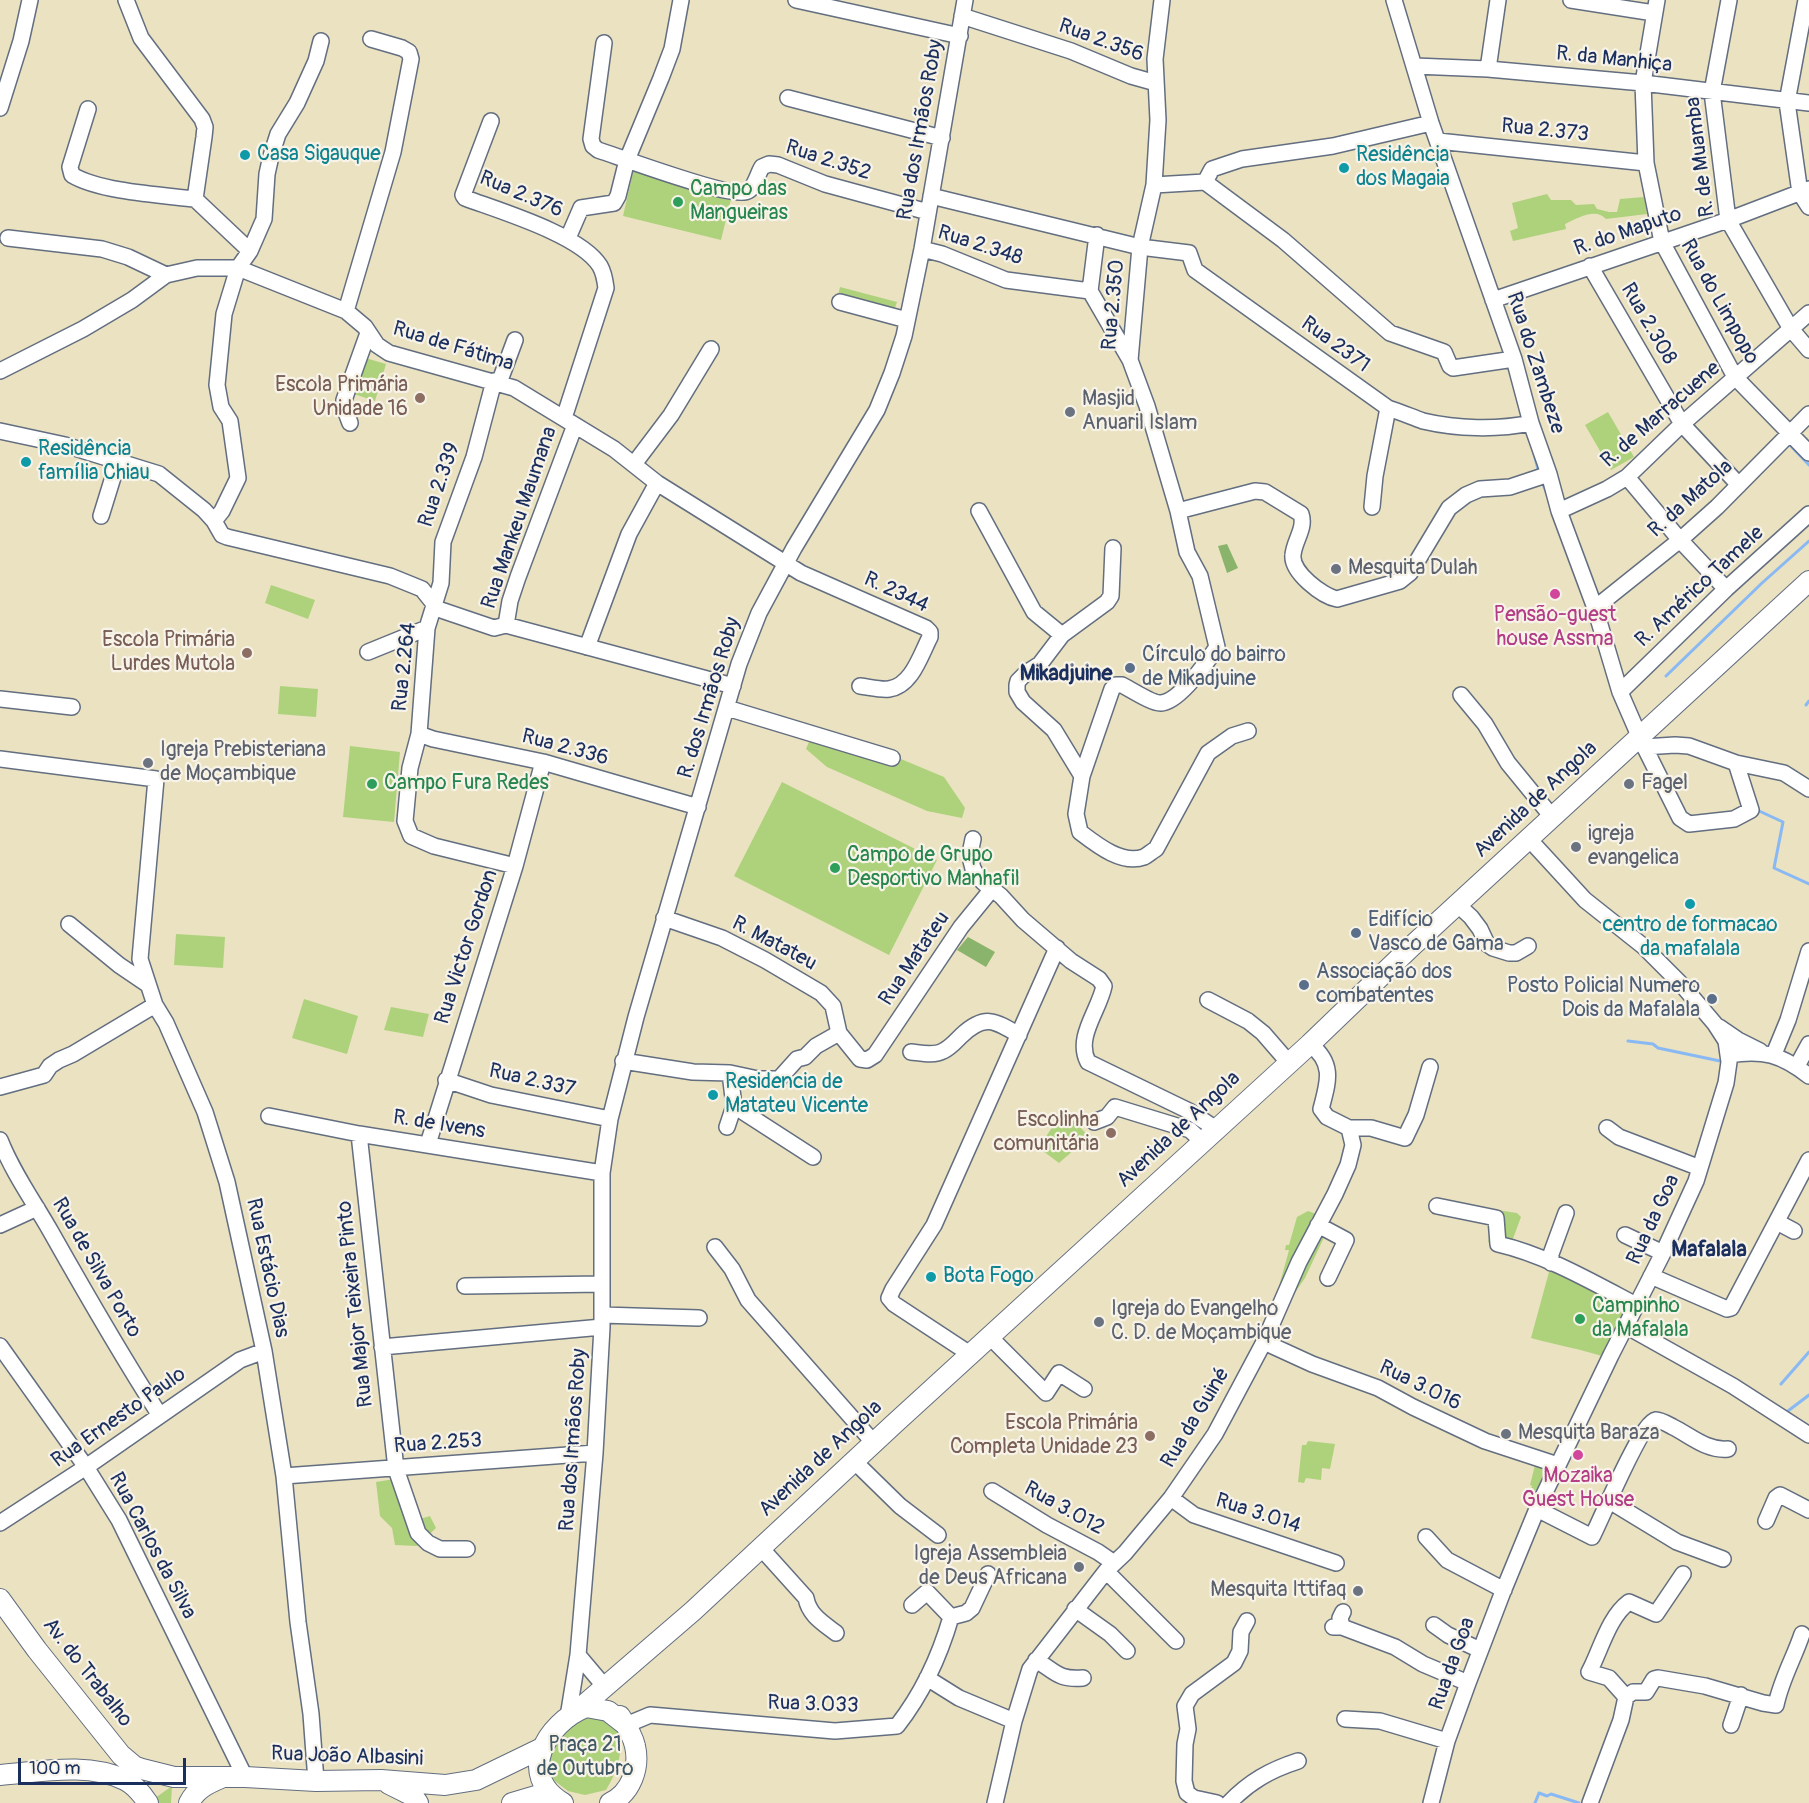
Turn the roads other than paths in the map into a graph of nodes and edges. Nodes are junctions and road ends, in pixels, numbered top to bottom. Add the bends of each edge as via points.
1 (30, 0) edge
2 (126, 0) edge
3 (681, 0) edge
4 (796, 0) edge
5 (965, 0) edge
6 (1162, 0) edge
7 (1394, 0) edge
8 (1498, 0) edge
9 (1571, 0) edge
10 (1729, 0) edge
11 (1806, 0) edge
12 (1655, 7) edge
13 (962, 16) junction
14 (960, 36) junction
15 (371, 39) dead end
16 (321, 41) dead end
17 (604, 43) dead end
18 (1415, 66) junction
19 (1488, 69) junction
20 (1156, 83) junction
21 (1643, 83) junction
22 (1712, 92) junction
23 (788, 98) dead end
24 (1787, 102) junction
25 (1809, 103) edge
26 (0, 108) edge
27 (88, 109) dead end
28 (491, 121) dead end
29 (1431, 123) junction
30 (942, 138) junction
31 (1438, 141) junction
32 (627, 160) junction
33 (1647, 164) junction
34 (1205, 182) junction
35 (1154, 185) junction
36 (1805, 191) edge
37 (195, 199) junction
38 (929, 204) junction
39 (1809, 207) edge
40 (1728, 220) junction
41 (1097, 235) junction
42 (8, 238) dead end
43 (568, 238) junction
44 (1662, 242) junction
45 (1140, 247) junction
46 (922, 249) junction
47 (250, 251) junction
48 (1590, 266) junction
49 (238, 268) junction
50 (918, 268) joint
51 (166, 275) junction
52 (1090, 291) junction
53 (1493, 300) junction
54 (840, 302) dead end
55 (346, 310) junction
56 (1809, 313) edge
57 (908, 320) junction
58 (1791, 329) junction
59 (368, 333) junction
60 (515, 340) dead end
61 (711, 350) dead end
62 (1809, 350) edge
63 (1514, 359) junction
64 (1130, 360) junction
65 (0, 371) edge
66 (1735, 377) junction
67 (497, 382) junction
68 (1388, 408) junction
69 (1809, 414) edge
70 (569, 421) junction
71 (350, 423) dead end
72 (1531, 423) junction
73 (1682, 424) junction
74 (0, 431) edge
75 (1790, 434) junction
76 (1809, 453) edge
77 (118, 461) junction
78 (634, 464) junction
79 (1549, 474) junction
80 (1627, 477) junction
81 (657, 483) junction
82 (1739, 485) junction
83 (1372, 507) dead end
84 (1178, 511) junction
85 (1559, 511) junction
86 (979, 512) dead end
87 (1809, 514) edge
88 (101, 516) dead end
89 (214, 521) junction
90 (1680, 540) junction
91 (1113, 548) dead end
92 (786, 563) junction
93 (1809, 580) edge
94 (1726, 589) junction
95 (435, 604) junction
96 (1595, 608) junction
97 (506, 626) junction
98 (427, 628) junction
99 (1062, 635) junction
100 (587, 647) junction
101 (368, 652) dead end
102 (733, 686) junction
103 (860, 686) dead end
104 (1620, 692) junction
105 (1461, 695) dead end
106 (0, 699) edge
107 (72, 707) dead end
108 (727, 708) junction
109 (1248, 731) dead end
110 (419, 734) junction
111 (1642, 742) junction
112 (892, 758) dead end
113 (0, 759) edge
114 (543, 762) junction
115 (1736, 763) junction
116 (1082, 776) junction
117 (1809, 789) edge
118 (698, 807) junction
119 (1553, 818) junction
120 (973, 839) dead end
121 (1529, 839) junction
122 (515, 866) junction
123 (992, 889) junction
124 (1458, 905) junction
125 (664, 918) junction
126 (69, 924) dead end
127 (1528, 946) dead end
128 (1057, 948) junction
129 (1809, 951) edge
130 (147, 984) junction
131 (1208, 1000) dead end
132 (155, 1005) junction
133 (1715, 1024) junction
134 (839, 1033) junction
135 (1018, 1035) junction
136 (1310, 1044) junction
137 (1809, 1044) edge
138 (911, 1052) dead end
139 (1768, 1053) junction
140 (1729, 1055) junction
141 (623, 1060) junction
142 (1289, 1063) junction
143 (1430, 1066) dead end
144 (1803, 1071) edge
145 (730, 1073) junction
146 (446, 1080) junction
147 (0, 1087) edge
148 (734, 1106) junction
149 (269, 1116) dead end
150 (610, 1119) junction
151 (1094, 1122) dead end
152 (727, 1126) dead end
153 (1349, 1128) junction
154 (1607, 1128) dead end
155 (359, 1134) junction
156 (1210, 1136) junction
157 (0, 1140) edge
158 (428, 1144) junction
159 (813, 1157) dead end
160 (1809, 1160) edge
161 (1700, 1168) junction
162 (603, 1169) junction
163 (1437, 1206) dead end
164 (38, 1208) junction
165 (1566, 1214) dead end
166 (1777, 1222) junction
167 (0, 1225) edge
168 (1318, 1225) junction
169 (1794, 1231) dead end
170 (1625, 1235) dead end
171 (715, 1247) dead end
172 (1663, 1253) junction
173 (1551, 1263) junction
174 (1651, 1276) junction
175 (1328, 1278) dead end
176 (602, 1284) junction
177 (465, 1286) dead end
178 (1636, 1305) junction
179 (699, 1318) dead end
180 (602, 1321) junction
181 (1626, 1326) junction
182 (990, 1336) junction
183 (1264, 1342) junction
184 (0, 1346) edge
185 (382, 1347) junction
186 (264, 1351) junction
187 (970, 1354) junction
188 (1084, 1389) dead end
189 (159, 1414) junction
190 (1809, 1435) edge
191 (874, 1443) junction
192 (1728, 1449) dead end
193 (595, 1453) junction
194 (854, 1461) junction
195 (1558, 1465) junction
196 (86, 1467) junction
197 (396, 1469) junction
198 (284, 1476) junction
199 (992, 1491) dead end
200 (1171, 1498) junction
201 (1608, 1500) junction
202 (1538, 1509) junction
203 (1809, 1510) edge
204 (1766, 1521) dead end
205 (0, 1523) edge
206 (938, 1535) dead end
207 (1426, 1537) dead end
208 (761, 1548) junction
209 (467, 1549) dead end
210 (1723, 1559) dead end
211 (1336, 1563) dead end
212 (1110, 1567) junction
213 (988, 1574) dead end
214 (1683, 1574) dead end
215 (1504, 1590) junction
216 (0, 1599) edge
217 (912, 1605) dead end
218 (1075, 1609) junction
219 (951, 1617) junction
220 (1247, 1621) dead end
221 (1339, 1622) dead end
222 (1434, 1625) dead end
223 (836, 1634) dead end
224 (1802, 1634) dead end
225 (1176, 1641) dead end
226 (1480, 1650) junction
227 (1127, 1651) dead end
228 (578, 1655) junction
229 (1036, 1660) junction
230 (927, 1678) junction
231 (1083, 1678) dead end
232 (1468, 1683) junction
233 (605, 1687) junction
234 (1741, 1695) junction
235 (1626, 1697) junction
236 (573, 1714) junction
237 (1345, 1719) dead end
238 (1014, 1721) junction
239 (626, 1725) junction
240 (1731, 1725) dead end
241 (98, 1726) junction
242 (1447, 1741) junction
243 (542, 1748) junction
244 (1298, 1761) dead end
245 (83, 1769) junction
246 (0, 1775) edge
247 (134, 1775) junction
248 (222, 1777) junction
249 (245, 1777) junction
250 (381, 1780) junction
251 (316, 1781) junction
252 (631, 1796) edge
253 (556, 1798) edge
254 (148, 1803) edge
255 (189, 1803) edge
256 (418, 1803) edge
257 (512, 1803) edge
258 (610, 1803) edge
259 (995, 1803) edge
260 (1217, 1803) edge
261 (1229, 1803) edge
262 (1431, 1803) edge
263 (1590, 1803) edge

1 - 26 street
2 - 37 street via 141,38 205,127
3 - 32 street via 672,49
4 - 14 street
5 - 13 street, Rua dos Irmãos Roby
6 - 20 street, Rua 2.350
7 - 18 street, Rua do Zambeze
8 - 19 street
9 - 12 street
10 - 22 street, R. de Muamba
11 - 24 street
12 - 21 street, Rua do Limpopo
13 - 14 street, Rua dos Irmãos Roby
13 - 20 street, Rua 2.356
14 - 30 street, Rua dos Irmãos Roby
15 - 55 street via 402,48 410,52 411,59 393,152
16 - 47 street via 297,103 278,134 267,174 264,219
17 - 32 street, Rua 2.352 via 591,139 598,150
18 - 19 street, R. da Manhiça
18 - 29 street, Rua do Zambeze
19 - 21 street, R. da Manhiça
20 - 35 street, Rua 2.350
21 - 22 street, R. da Manhiça
21 - 33 street, Rua do Limpopo
22 - 24 street, R. da Manhiça
22 - 40 street, R. de Muamba
23 - 30 street
24 - 25 street, R. da Manhiça
24 - 36 street
27 - 37 street via 70,167 72,175 138,193
28 - 43 street, Rua 2.376 via 463,195
29 - 31 street, Rua do Zambeze
29 - 34 street via 1333,146 1242,159 1212,169
30 - 38 street, Rua dos Irmãos Roby
31 - 33 street, Rua 2.373
31 - 53 street, Rua do Zambeze
32 - 38 street, Rua 2.352 via 738,193 748,191 762,167 773,164 835,187
32 - 43 street via 614,203 580,208
33 - 44 street, Rua do Limpopo
34 - 35 street
34 - 63 street via 1283,240 1390,333 1444,352 1453,368
35 - 45 street, Rua 2.350
36 - 39 street
36 - 40 street, R. do Maputo
37 - 47 street
38 - 41 street, Rua 2.352
38 - 46 street, Rua dos Irmãos Roby
40 - 44 street, R. do Maputo
40 - 58 street, R. de Muamba
41 - 45 street, Rua 2.352
41 - 52 street
42 - 51 street via 102,249
43 - 70 street, Rua Mankeu Maumana via 600,264 606,288
44 - 48 street, R. do Maputo
44 - 66 street, Rua do Limpopo
45 - 64 street, Rua 2.350
45 - 68 street, Rua 2371 via 1189,253 1195,270
46 - 50 street, Rua dos Irmãos Roby
46 - 52 street, Rua 2.348 via 1006,280
47 - 49 street
48 - 53 street, R. do Maputo
48 - 73 street, Rua 2.308
49 - 51 street, Rua de Fátima via 197,268
49 - 55 street, Rua de Fátima
49 - 89 street via 224,314 217,385 221,407 230,421 238,478
50 - 57 street, R. dos Irmãos Roby
51 - 65 street, Rua de Fátima via 83,329
52 - 64 street
53 - 63 street, Rua do Zambeze
54 - 57 street
55 - 59 street, Rua de Fátima
56 - 58 street, R. de Marracuene
57 - 92 street, R. dos Irmãos Roby via 877,410
58 - 62 street, R. de Muamba
58 - 66 street, R. de Marracuene
59 - 67 street, Rua de Fátima via 389,353
59 - 71 street via 344,399
60 - 67 street, Rua 2.339
61 - 78 street via 671,415
63 - 72 street, Rua do Zambeze
64 - 84 street, Rua 2.350
66 - 73 street, R. de Marracuene
66 - 75 street, Rua do Limpopo
67 - 70 street, Rua de Fátima
67 - 95 street, Rua 2.339 via 443,542 441,583
68 - 72 street, Rua 2371 via 1446,424 1511,427
68 - 83 street
69 - 75 street, R. da Matola
70 - 78 street, Rua de Fátima
70 - 97 street, Rua Mankeu Maumana via 510,601
72 - 79 street, Rua do Zambeze
73 - 80 street, R. de Marracuene
73 - 82 street, Rua 2.308
74 - 77 street
75 - 76 street, Rua do Limpopo
75 - 82 street, R. da Matola
77 - 88 street
77 - 89 street via 159,474
78 - 81 street, Rua de Fátima
79 - 84 street via 1510,487 1480,489 1466,495 1449,508 1410,573 1400,581 1343,598 1330,598 1306,581 1292,557 1303,522 1301,514 1265,492 1255,491
79 - 85 street, Rua do Zambeze
80 - 85 street, R. de Marracuene
80 - 90 street
81 - 92 street, Rua de Fátima
81 - 100 street via 629,534
82 - 90 street, R. da Matola
84 - 116 street, Rua 2.350 via 1187,552 1200,576 1216,649 1178,695 1160,703 1116,685
85 - 96 street, Rua do Zambeze
86 - 99 street via 1034,612
87 - 94 street, R. Américo Tamele
89 - 95 street via 222,535 239,541 390,576 422,589
90 - 94 street
90 - 96 street, R. da Matola
91 - 99 street via 1111,596
92 - 102 street, R. dos Irmãos Roby via 759,613
92 - 103 street, R. 2344 via 930,632 911,675 901,684 890,689
93 - 111 main road, Avenida de Angola
94 - 104 street, R. Américo Tamele
95 - 97 street via 438,609 494,628
95 - 98 street, Rua 2.264
96 - 104 street, Rua do Zambeze
97 - 100 street
98 - 101 street
98 - 110 street, Rua 2.264
99 - 116 street via 1040,664 1018,681 1017,692 1054,730
100 - 102 street
102 - 108 street, R. dos Irmãos Roby
104 - 111 street, Rua do Zambeze
105 - 119 street via 1485,724 1508,763
106 - 107 street
108 - 112 street
108 - 118 street, R. dos Irmãos Roby
109 - 116 street via 1232,736 1208,753 1156,849 1145,856 1130,858 1103,849 1080,832 1076,814
110 - 114 street, Rua 2.336
110 - 122 street, Rua 2.264 via 410,768 405,821 411,836 434,846
111 - 115 street via 1689,746
111 - 115 street, Rua do Zambeze via 1680,818 1689,824 1727,821 1751,810
111 - 119 main road, Avenida de Angola
113 - 130 street, Rua Estácio Dias via 156,779 140,959
114 - 118 street, Rua 2.336
114 - 122 street, Rua Victor Gordon
115 - 117 street via 1784,773
118 - 125 street, R. dos Irmãos Roby
119 - 121 main road, Avenida de Angola
120 - 123 street via 970,864
121 - 124 main road, Avenida de Angola
121 - 133 street, Rua da Goa via 1585,900 1643,946
122 - 146 street, Rua Victor Gordon
123 - 128 street
123 - 134 street, Rua Matateu via 961,927 876,1055 860,1059
124 - 127 street via 1480,929 1487,944 1509,953
124 - 136 main road, Avenida de Angola
125 - 134 street, R. Matateu via 722,938 821,993 834,1006
125 - 141 street, R. dos Irmãos Roby
126 - 130 street
128 - 135 street
128 - 156 street via 1104,986 1086,1034 1084,1054 1088,1062 1189,1111
129 - 139 street via 1788,1020
130 - 132 street, Rua Estácio Dias
131 - 142 street via 1248,1021
132 - 147 street via 59,1060 44,1075
132 - 186 street, Rua Estácio Dias via 205,1112 227,1182
133 - 139 street
133 - 140 street, Rua da Goa via 1726,1041
134 - 145 street via 797,1059 779,1079
135 - 138 street via 994,1021 983,1022 942,1052
135 - 187 street via 934,1225 889,1298
136 - 142 main road, Avenida de Angola
136 - 153 street via 1318,1051 1329,1077 1321,1109 1327,1117
137 - 144 street
139 - 140 street
139 - 144 street
140 - 161 street, Rua da Goa via 1726,1083
141 - 145 street via 693,1072
141 - 150 street, R. dos Irmãos Roby
142 - 156 main road, Avenida de Angola
143 - 153 street via 1405,1138 1371,1128
145 - 148 street
146 - 150 street, Rua 2.337 via 501,1097
146 - 158 street, Rua Victor Gordon
148 - 152 street
148 - 159 street
149 - 155 street, R. de Ivens
150 - 162 street, R. dos Irmãos Roby
151 - 156 street via 1107,1117 1115,1107
153 - 168 street, Rua da Guiné via 1353,1145 1348,1165
154 - 161 street via 1619,1137
155 - 158 street, R. de Ivens
155 - 185 street, Rua Major Teixeira Pinto
156 - 182 main road, Avenida de Angola
157 - 164 street, Rua de Silva Porto via 9,1163
158 - 162 street, R. de Ivens
160 - 166 street
161 - 172 street, Rua da Goa
162 - 176 street, Rua dos Irmãos Roby
163 - 173 street via 1496,1218 1498,1244
164 - 167 street
164 - 189 street, Rua de Silva Porto
165 - 173 street
166 - 169 street
166 - 174 street via 1731,1308
168 - 175 street via 1346,1240
168 - 183 street, Rua da Guiné
170 - 172 street
171 - 191 street via 748,1300
172 - 174 street, Rua da Goa
173 - 178 street
174 - 178 street, Rua da Goa
176 - 177 street
176 - 180 street, Rua dos Irmãos Roby
178 - 181 street, Rua da Goa
179 - 180 street
180 - 185 street
180 - 193 street, Rua dos Irmãos Roby
181 - 190 street via 1733,1386
181 - 195 street, Rua da Goa
182 - 187 main road, Avenida de Angola
182 - 188 street via 1046,1394 1059,1373
183 - 195 street, Rua 3.016 via 1378,1388 1485,1441
183 - 200 street, Rua da Guiné via 1215,1434
184 - 196 street, Rua Carlos da Silva
185 - 197 street, Rua Major Teixeira Pinto
186 - 189 street, Rua Ernesto Paulo via 240,1360
186 - 198 street, Rua Estácio Dias
187 - 191 main road, Avenida de Angola
189 - 196 street, Rua Ernesto Paulo
191 - 194 main road, Avenida de Angola
192 - 201 street via 1707,1446 1654,1421 1644,1431
193 - 197 street, Rua 2.253
193 - 228 street, Rua dos Irmãos Roby
194 - 206 street via 900,1506
194 - 208 main road, Avenida de Angola
195 - 202 street, Rua da Goa
196 - 205 street, Rua Ernesto Paulo
196 - 249 street, Rua Carlos da Silva via 119,1520
197 - 198 street, Rua 2.253
197 - 209 street, Rua Major Teixeira Pinto via 418,1533 440,1549
198 - 251 street, Rua Estácio Dias
199 - 212 street, Rua 3.012 via 1098,1552
200 - 211 street, Rua 3.014 via 1194,1515
200 - 212 street, Rua da Guiné
201 - 202 street via 1592,1537
201 - 210 street via 1677,1542
202 - 215 street, Rua da Goa
203 - 204 street via 1780,1496
207 - 215 street via 1447,1560
208 - 223 street via 806,1598 813,1616
208 - 233 main road, Avenida de Angola
212 - 218 street, Rua da Guiné
212 - 225 street, Rua 3.012
213 - 219 street via 972,1608
214 - 235 street via 1656,1614 1629,1602 1624,1605 1589,1671 1608,1678
215 - 226 street, Rua da Goa
216 - 241 main road, Av. do Trabalho
217 - 219 street via 927,1592
218 - 227 street
218 - 229 street, Rua da Guiné
219 - 230 street, Rua 3.033 via 943,1647
220 - 260 street via 1234,1663 1192,1694 1185,1706 1187,1793
221 - 232 street
222 - 226 street
224 - 234 street via 1776,1705
226 - 232 street, Rua da Goa
228 - 233 street
228 - 236 street, Rua dos Irmãos Roby
229 - 231 street via 1055,1675
229 - 238 street, Rua da Guiné
230 - 238 street via 959,1698
230 - 239 street, Rua 3.033 via 897,1726 835,1731 650,1716
232 - 242 street, Rua da Goa
233 - 236 main road, Avenida de Angola
233 - 239 main road
234 - 235 street via 1658,1678 1646,1692
234 - 240 street
235 - 263 street
236 - 239 main road via 586,1707 597,1707
236 - 243 main road
237 - 242 street via 1380,1721
238 - 259 street, Rua da Guiné
239 - 252 main road via 635,1744 637,1768
241 - 245 main road via 103,1752 99,1760
241 - 247 main road, Av. do Trabalho via 134,1766
242 - 262 street, Rua da Goa
243 - 250 main road, Rua João Albasini via 476,1780 445,1785
243 - 253 main road via 538,1761 541,1781
244 - 261 street via 1274,1769 1241,1790
245 - 246 main road, Rua João Albasini
245 - 247 main road, Rua João Albasini
247 - 248 main road, Rua João Albasini
247 - 254 main road via 134,1786
248 - 249 main road, Rua João Albasini
248 - 255 main road via 204,1785
249 - 251 main road, Rua João Albasini
250 - 251 main road, Rua João Albasini
250 - 256 main road via 413,1796
252 - 258 main road
253 - 257 main road

